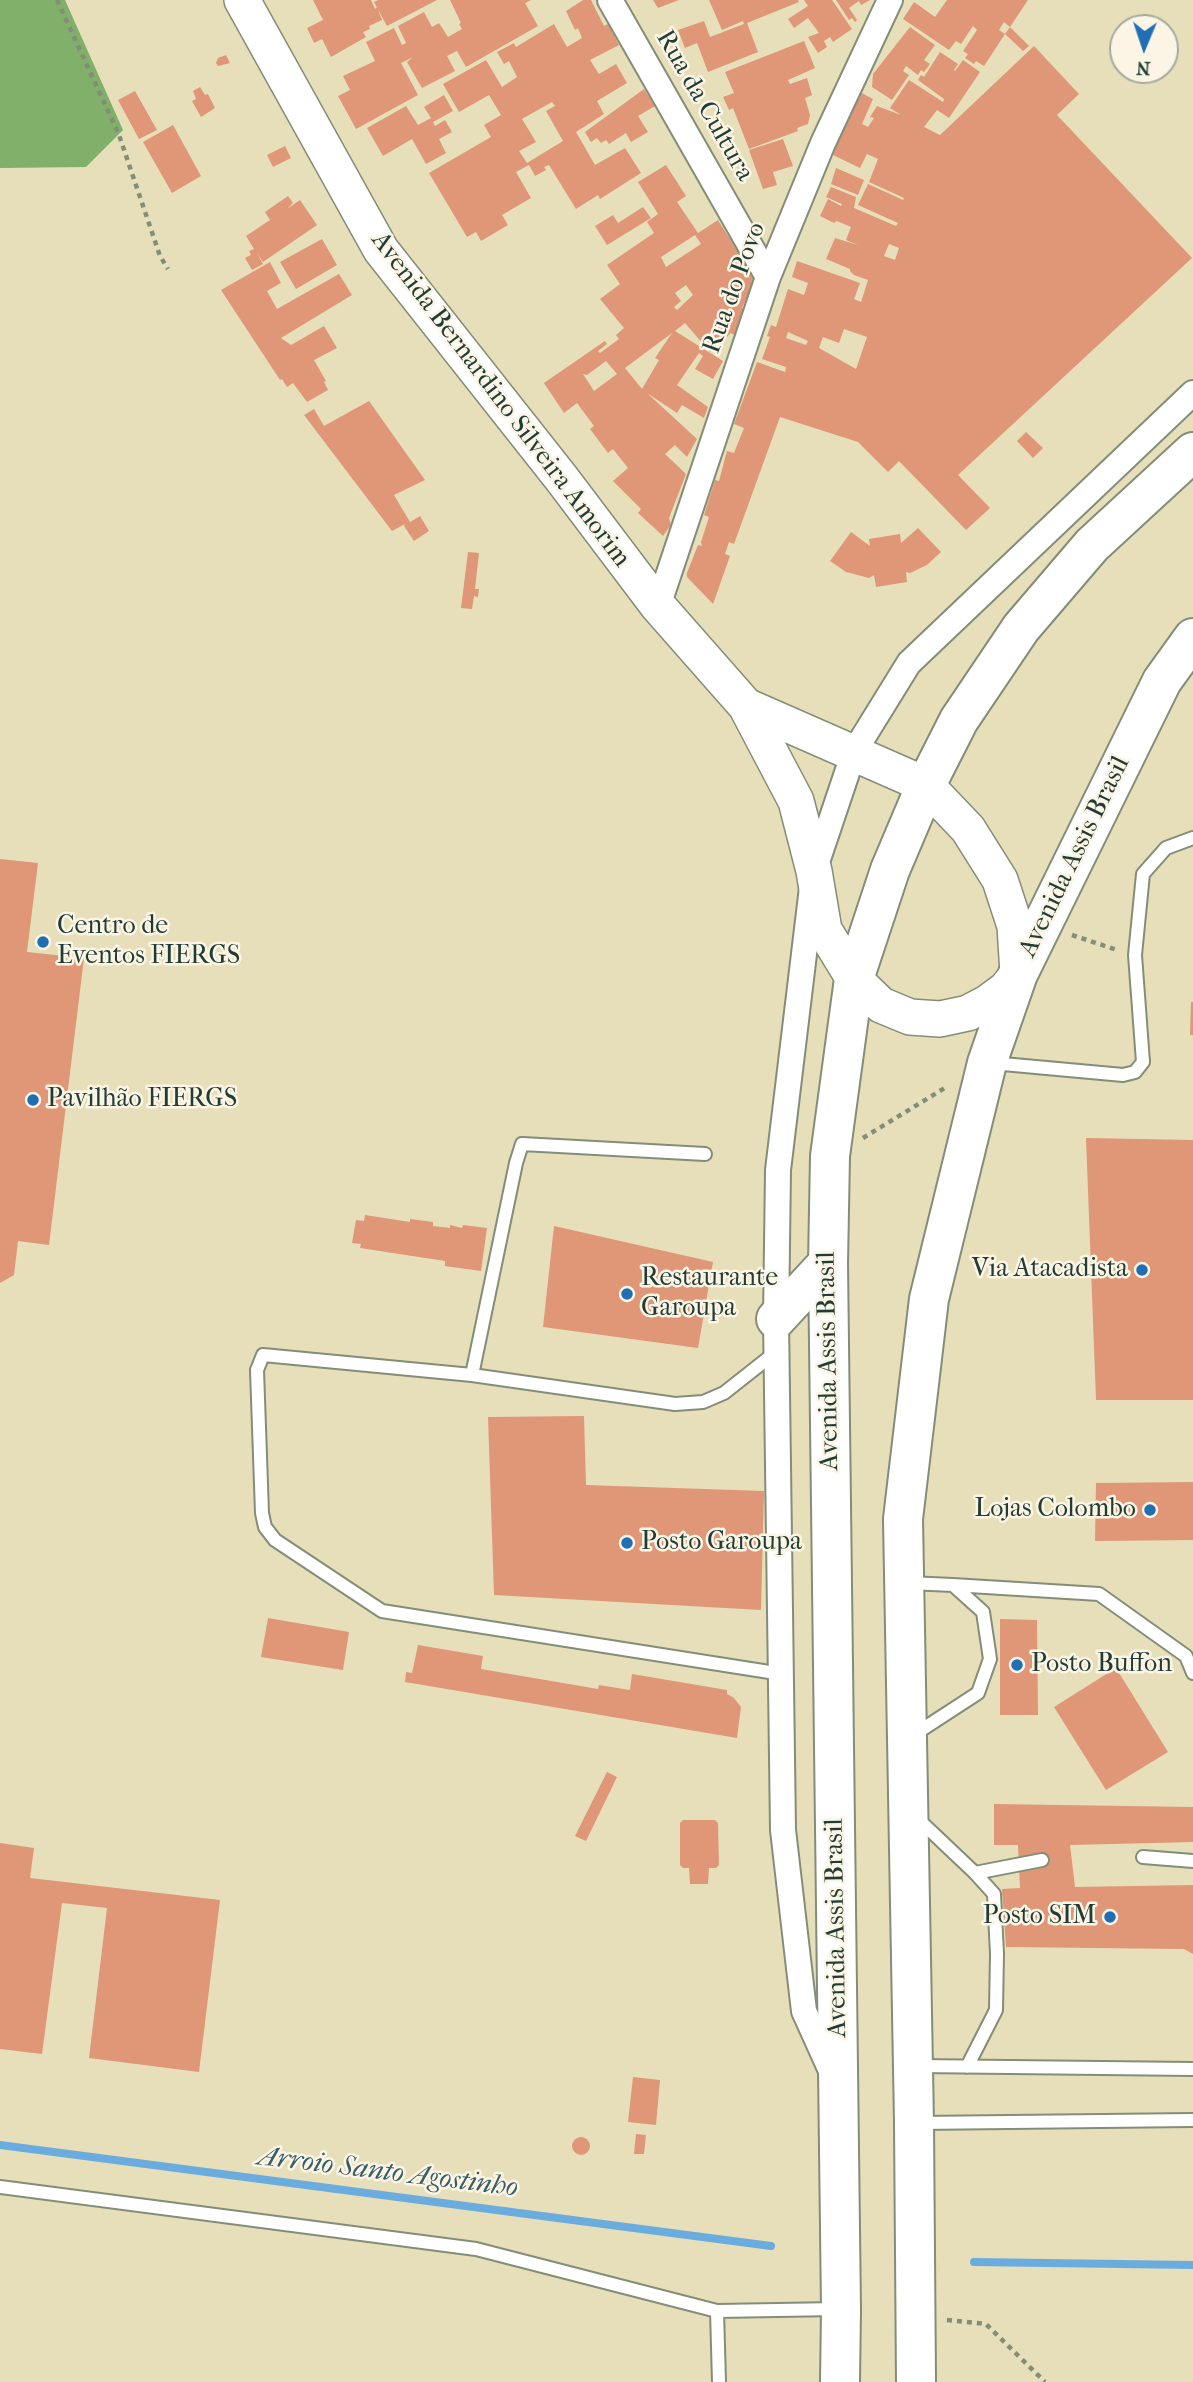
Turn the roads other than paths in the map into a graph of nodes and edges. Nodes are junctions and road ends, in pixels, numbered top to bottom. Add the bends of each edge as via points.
1 (242, 0) edge
2 (610, 0) edge
3 (890, 0) edge
4 (768, 277) junction
5 (1193, 393) edge
6 (1193, 452) edge
7 (657, 606) junction
8 (1193, 638) edge
9 (746, 706) junction
10 (854, 752) junction
11 (926, 785) junction
12 (1193, 838) edge
13 (814, 871) junction
14 (1018, 974) junction
15 (855, 979) junction
16 (987, 1063) junction
17 (705, 1154) dead end
18 (828, 1263) junction
19 (776, 1335) junction
20 (472, 1375) junction
21 (904, 1583) junction
22 (953, 1585) junction
23 (1193, 1673) edge
24 (782, 1674) junction
25 (907, 1740) junction
26 (908, 1810) junction
27 (1143, 1857) dead end
28 (1042, 1860) dead end
29 (1193, 1861) edge
30 (975, 1873) junction
31 (913, 2066) junction
32 (967, 2067) junction
33 (1193, 2069) edge
34 (839, 2088) junction
35 (1193, 2120) edge
36 (914, 2123) junction
37 (0, 2187) edge
38 (841, 2309) junction
39 (717, 2311) junction
40 (719, 2382) edge
41 (840, 2382) edge
42 (916, 2382) edge

1 - 7 main road, Avenida Bernardino Silveira Amorim via 381,250
2 - 4 street, Rua da Cultura
3 - 4 street, Rua do Povo via 823,143
4 - 7 street, Rua do Povo
5 - 10 street via 909,663
6 - 11 main road, Avenida Assis Brasil via 1092,545 1021,628 959,720
7 - 9 main road, Avenida Bernardino Silveira Amorim
8 - 14 main road, Avenida Assis Brasil via 1161,681
9 - 10 main road, Avenida Bernardino Silveira Amorim
9 - 13 main road, Avenida Bernardino Silveira Amorim via 796,801
10 - 11 main road, Avenida Bernardino Silveira Amorim
10 - 13 street
11 - 14 main road, Avenida Bernardino Silveira Amorim via 968,829 1000,880 1015,926
11 - 15 main road, Avenida Assis Brasil via 890,870
12 - 16 lane via 1166,848 1143,874 1135,955 1143,1062 1135,1072 1123,1075
13 - 15 main road, Avenida Bernardino Silveira Amorim via 824,930
13 - 19 street via 778,1170
14 - 15 main road, Avenida Bernardino Silveira Amorim via 987,1003 940,1019 910,1017 881,1005
14 - 16 main road, Avenida Assis Brasil
15 - 18 main road, Avenida Assis Brasil via 830,1156
16 - 21 main road, Avenida Assis Brasil via 929,1299 902,1519
17 - 20 lane via 522,1144
18 - 19 main road
18 - 34 main road, Avenida Assis Brasil
19 - 20 lane via 724,1393 703,1402 675,1404
19 - 24 street
20 - 24 lane via 263,1355 257,1370 265,1527 275,1539 383,1611
21 - 22 lane
21 - 25 main road, Avenida Assis Brasil
22 - 23 lane via 1099,1594 1186,1656
22 - 25 lane via 983,1612 990,1659 978,1693
24 - 34 street via 783,1830 804,2011
25 - 26 main road, Avenida Assis Brasil
26 - 30 lane
26 - 31 main road, Avenida Assis Brasil
27 - 29 lane
28 - 30 lane
30 - 32 lane via 994,1894 996,2010
31 - 32 lane
31 - 36 main road, Avenida Assis Brasil
32 - 33 lane
34 - 38 main road, Avenida Assis Brasil
35 - 36 lane
36 - 42 main road, Avenida Assis Brasil
37 - 39 lane via 476,2249
38 - 39 lane
38 - 41 main road, Avenida Assis Brasil
39 - 40 lane

